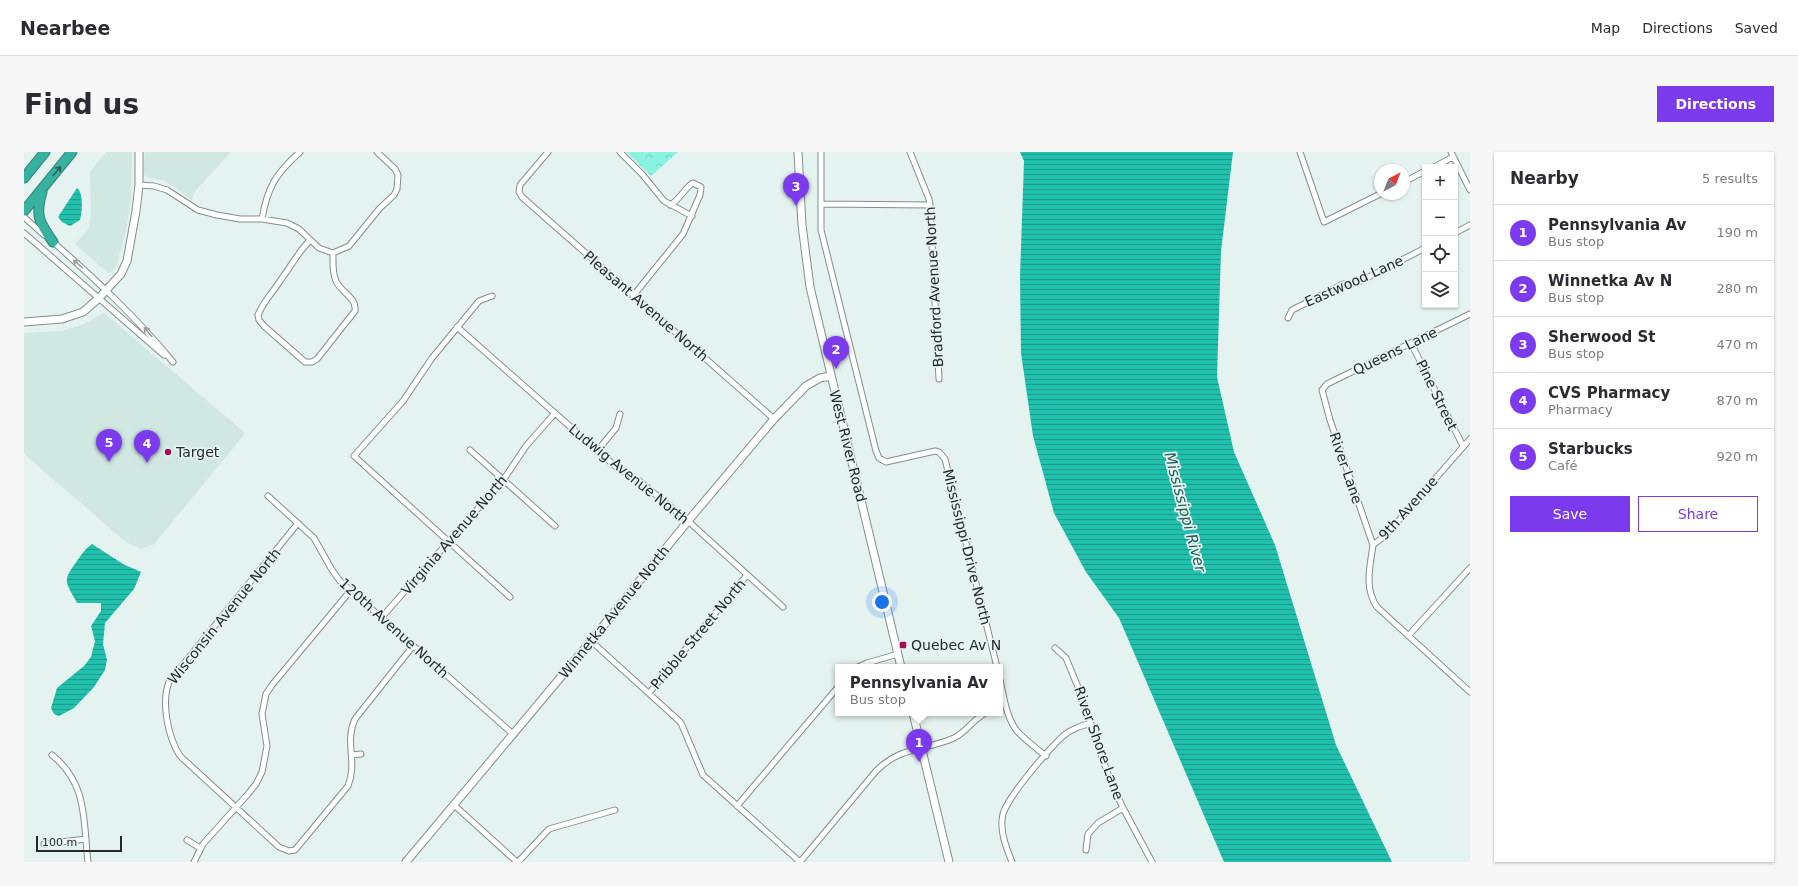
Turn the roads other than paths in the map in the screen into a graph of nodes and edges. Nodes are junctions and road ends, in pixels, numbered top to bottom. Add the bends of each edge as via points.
1 (45, 152) edge
2 (72, 152) edge
3 (139, 152) edge
4 (300, 152) edge
5 (378, 152) edge
6 (548, 152) edge
7 (620, 152) edge
8 (798, 152) edge
9 (821, 152) edge
10 (910, 152) edge
11 (1300, 152) edge
12 (1452, 155) edge
13 (1438, 164) edge
14 (1422, 173) edge
15 (24, 178) edge
16 (1410, 179) edge
17 (139, 185) junction
18 (44, 186) junction
19 (1470, 190) edge
20 (1374, 197) edge
21 (822, 204) junction
22 (670, 205) junction
23 (930, 205) junction
24 (24, 211) edge
25 (692, 216) junction
26 (24, 217) edge
27 (262, 219) junction
28 (1470, 225) edge
29 (1458, 231) edge
30 (24, 233) edge
31 (310, 240) junction
32 (52, 242) junction
33 (1422, 250) edge
34 (333, 253) junction
35 (107, 290) junction
36 (492, 296) dead end
37 (633, 296) junction
38 (99, 298) junction
39 (1470, 314) edge
40 (1288, 318) dead end
41 (24, 322) edge
42 (457, 327) junction
43 (1411, 343) junction
44 (831, 376) junction
45 (939, 379) dead end
46 (1322, 390) joint
47 (555, 413) junction
48 (620, 414) dead end
49 (774, 419) junction
50 (1470, 439) edge
51 (1463, 446) junction
52 (470, 450) dead end
53 (597, 450) junction
54 (939, 452) joint
55 (504, 480) junction
56 (268, 496) dead end
57 (688, 521) junction
58 (298, 523) junction
59 (556, 526) dead end
60 (448, 542) junction
61 (1373, 546) junction
62 (1470, 568) edge
63 (746, 575) junction
64 (351, 590) junction
65 (510, 597) dead end
66 (783, 607) dead end
67 (382, 617) junction
68 (1408, 636) junction
69 (591, 641) junction
70 (413, 646) junction
71 (1055, 648) dead end
72 (898, 654) junction
73 (865, 664) edge
74 (900, 664) edge
75 (996, 664) edge
76 (835, 691) edge
77 (1470, 692) edge
78 (649, 693) junction
79 (1003, 706) edge
80 (914, 716) edge
81 (981, 716) edge
82 (1091, 723) junction
83 (513, 734) junction
84 (921, 747) junction
85 (361, 754) dead end
86 (52, 755) dead end
87 (352, 755) junction
88 (1046, 756) junction
89 (454, 805) junction
90 (737, 806) junction
91 (236, 808) junction
92 (1123, 808) junction
93 (615, 810) dead end
94 (86, 839) junction
95 (187, 840) dead end
96 (44, 844) dead end
97 (200, 848) junction
98 (1086, 850) dead end
99 (88, 862) edge
100 (194, 862) edge
101 (406, 862) edge
102 (517, 862) edge
103 (800, 862) edge
104 (949, 862) edge
105 (1012, 862) edge
106 (1152, 862) edge

1 - 15 highway
18 -> 2 highway
3 - 17 street
4 - 27 street via 286,164 275,179 268,193
5 - 34 street via 395,169 399,181 394,195 349,246
6 - 37 street, Pleasant Avenue North via 520,185 519,192
7 - 22 street
8 - 44 street, West River Road via 807,271
9 - 21 street, West River Road
10 - 23 street, Bradford Avenue North
11 - 20 street via 1324,222
12 - 13 street
12 - 19 street
14 - 16 street
17 - 27 street via 160,188 198,210 240,219
17 - 35 street via 127,261 121,274
18 - 24 highway
18 - 32 highway via 38,216 41,226
21 - 23 street
21 - 54 street, West River Road via 820,220 825,250 874,447 879,458 886,462 928,452
22 - 25 street
22 - 25 street via 678,200 690,185 698,184 702,190
23 - 45 street, Bradford Avenue North
25 - 37 street via 682,234
26 - 32 street
27 - 31 street via 287,223 299,229
28 - 29 street
30 - 38 street
31 - 34 street via 319,248
31 - 34 street via 297,253 258,315 264,326 305,362 317,359 355,311 354,302 336,281 332,266
35 -> 32 street
33 - 40 street, Eastwood Lane via 1361,281 1344,284 1292,310
35 - 38 street
38 -> 35 street via 173,362 142,325
36 - 42 street via 479,301
37 - 49 street, Pleasant Avenue North
38 - 41 street via 72,317 45,322
39 - 43 street, Queens Lane
42 - 47 street, Ludwig Avenue North
42 - 60 street via 424,369 404,401 354,456
43 - 46 street, Queens Lane via 1327,384
43 - 51 street, Pine Street
44 - 49 street, Winnetka Avenue North via 820,378 806,386
44 - 72 street, West River Road
46 - 61 street, River Lane
47 - 53 street, Ludwig Avenue North
47 - 55 street, Virginia Avenue North via 526,446
48 - 53 street via 616,428
49 - 57 street, Winnetka Avenue North
50 - 51 street, 9th Avenue
51 - 61 street, 9th Avenue
52 - 55 street
53 - 57 street, Ludwig Avenue North
54 - 75 street, Mississippi Drive North via 947,464
55 - 59 street
55 - 60 street, Virginia Avenue North
56 - 58 street, 120th Avenue North
57 - 63 street, Ludwig Avenue North
57 - 69 street, Winnetka Avenue North
58 - 64 street, 120th Avenue North via 314,538 336,576
58 - 91 street, Wisconsin Avenue North via 174,673 165,691 166,712 175,748 187,763
60 - 65 street
60 - 67 street, Virginia Avenue North
61 - 68 street, 9th Avenue via 1369,587 1371,597 1377,607
62 - 68 street
63 - 66 street, Ludwig Avenue North
63 - 78 street, Pribble Street North
64 - 67 street, 120th Avenue North
64 - 91 street via 266,694 262,714 267,746 262,772 256,784
67 - 70 street, 120th Avenue North
68 - 77 street
69 - 78 street
69 - 83 street, Winnetka Avenue North
70 - 83 street, 120th Avenue North
70 - 87 street via 355,719 350,738
71 - 82 street, River Shore Lane via 1066,658
72 - 73 street
72 - 74 street, West River Road
76 - 90 street
78 - 90 street via 681,723 703,775
79 - 88 street via 1017,731
80 - 84 street
81 - 84 street via 956,737
82 - 88 street via 1080,726 1064,736
82 - 92 street, River Shore Lane via 1109,777
83 - 89 street, Winnetka Avenue North
84 - 103 street via 901,753 882,765
84 - 104 street
85 - 87 street
86 - 94 street via 71,773 80,792
87 - 91 street, Wisconsin Avenue North via 352,776 348,786 295,850 289,851 278,847
88 - 105 street via 1014,793 1003,815 1003,837
89 - 101 street, Winnetka Avenue North
89 - 102 street
90 - 103 street
91 - 97 street
92 - 98 street via 1098,823 1088,834
92 - 106 street, River Shore Lane
93 - 102 street via 549,829
94 - 96 street
94 - 99 street
95 - 97 street
97 - 100 street

